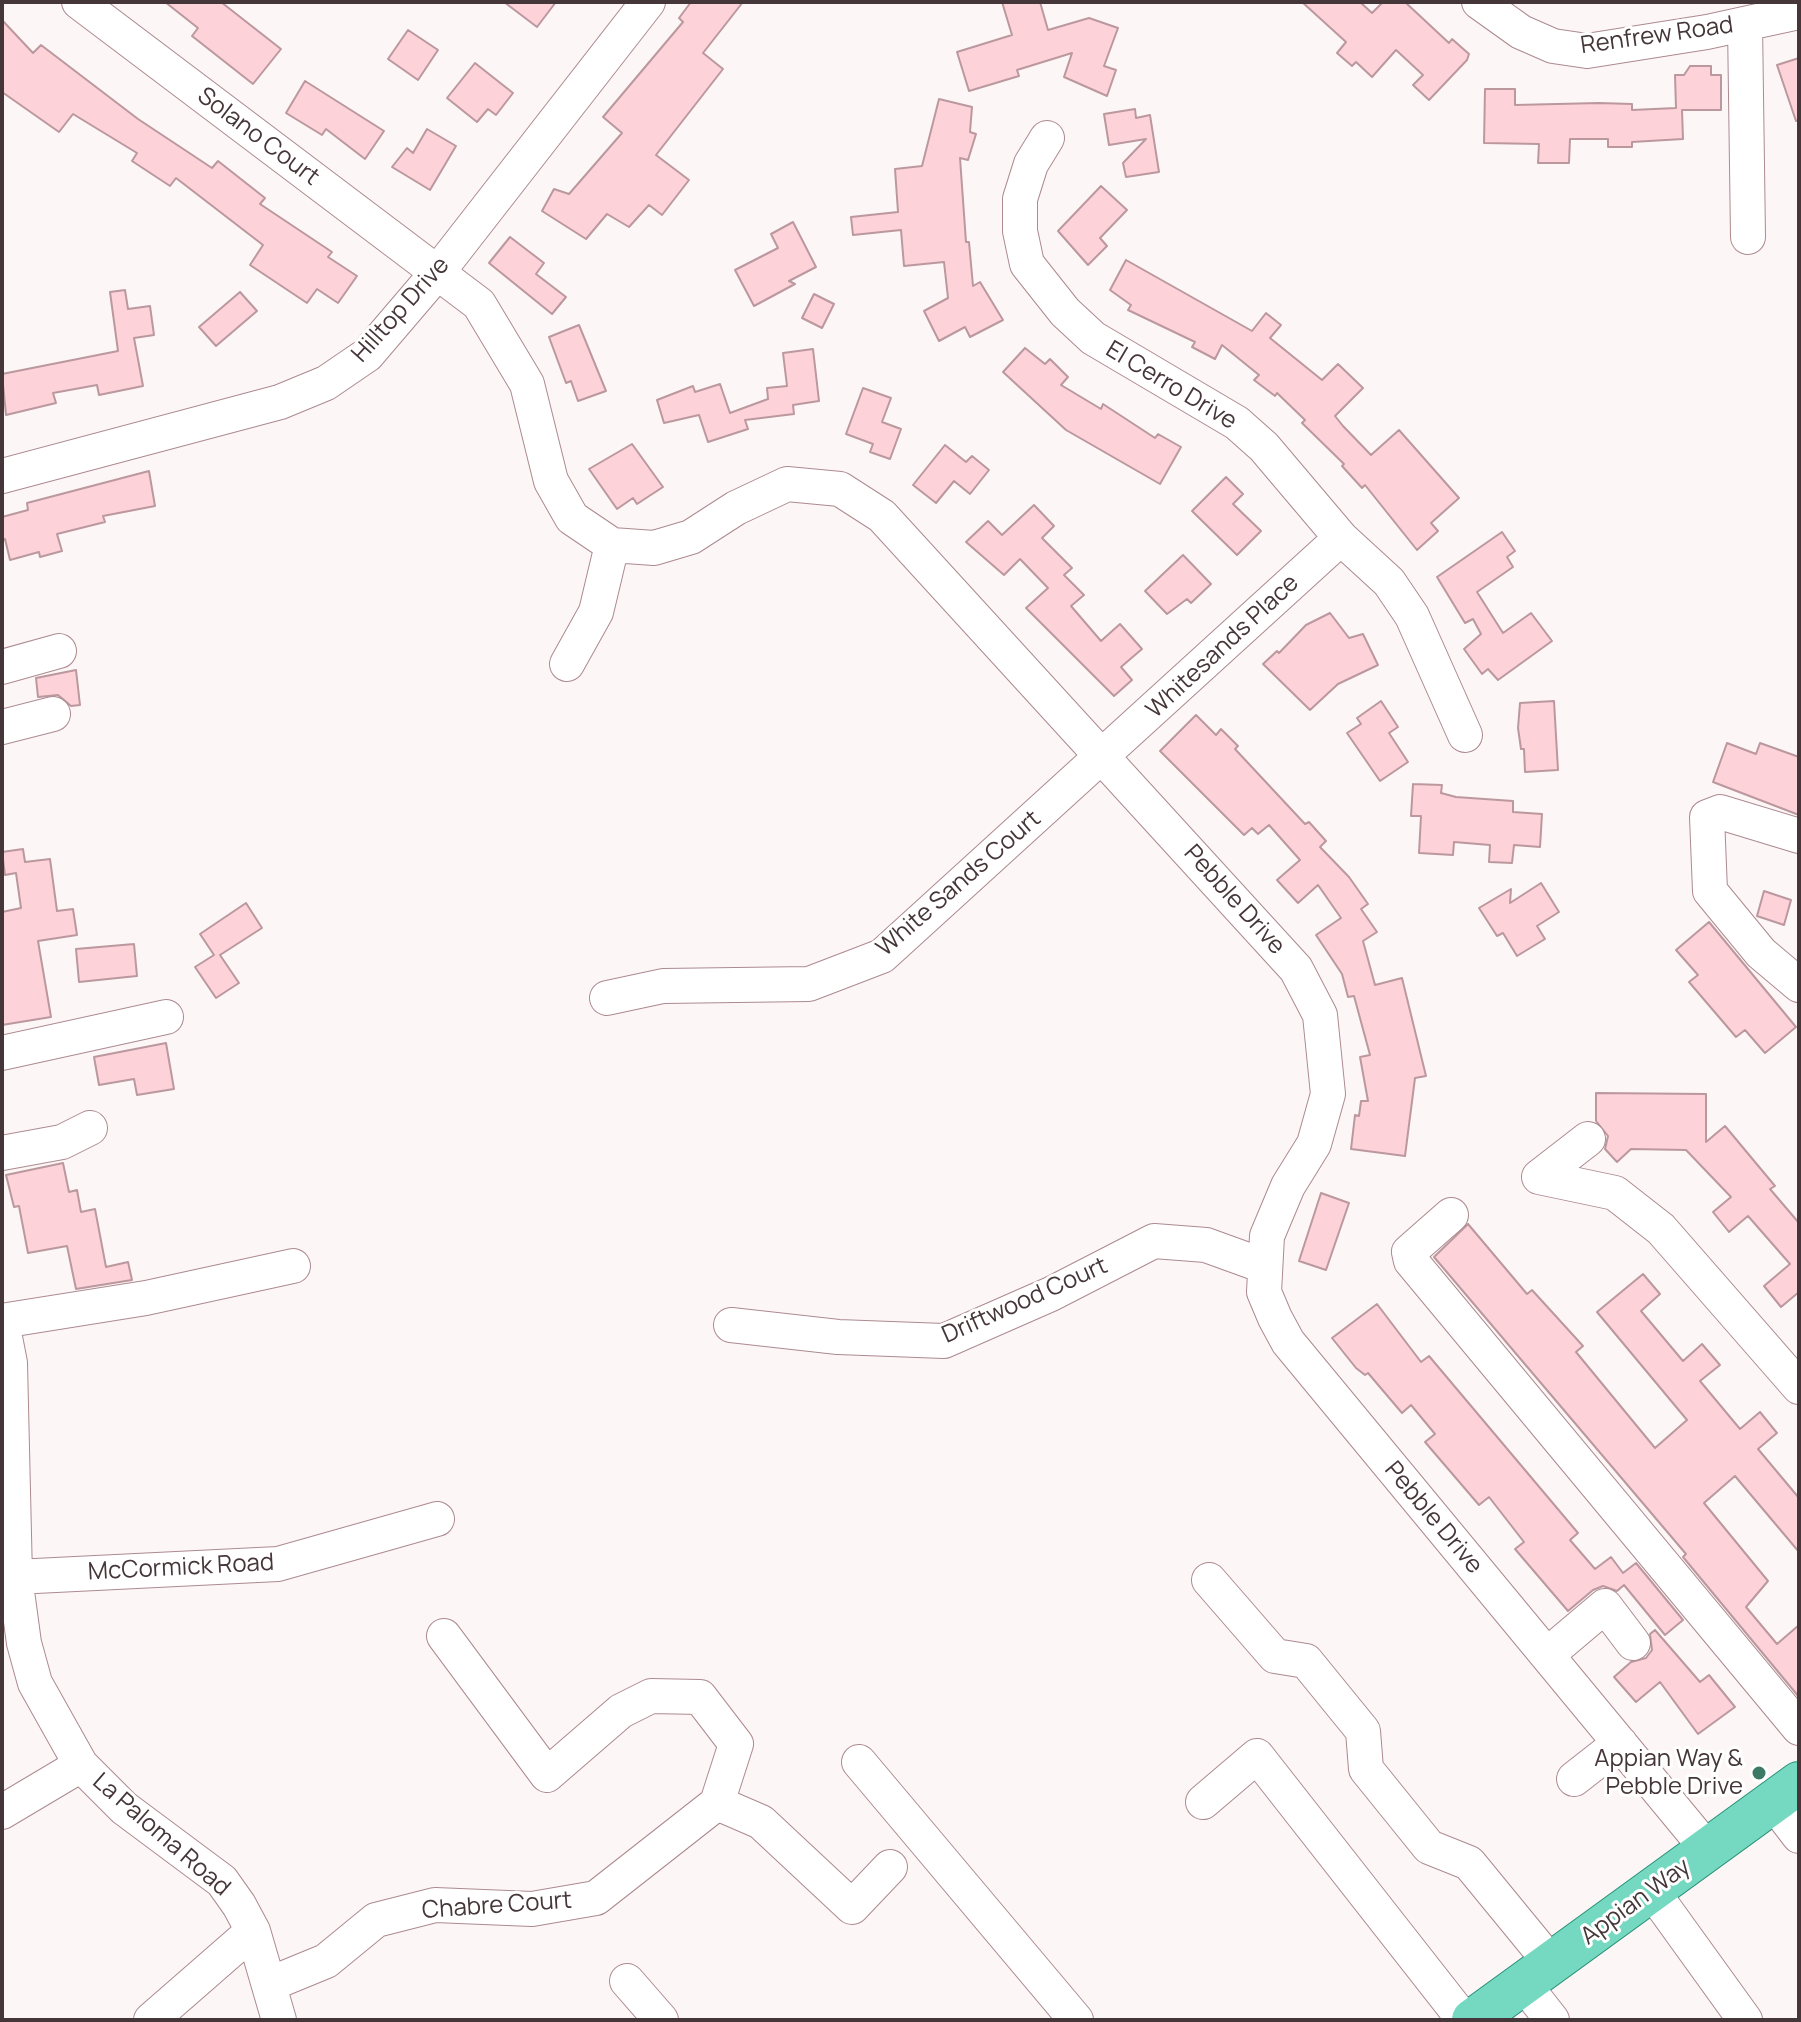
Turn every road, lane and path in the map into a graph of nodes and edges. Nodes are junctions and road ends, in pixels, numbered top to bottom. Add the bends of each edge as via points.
1 (79, 2) edge
2 (648, 2) edge
3 (1479, 2) edge
4 (1799, 12) edge
5 (1707, 17) edge
6 (1745, 24) junction
7 (1047, 138) dead end
8 (1748, 237) dead end
9 (437, 273) junction
10 (2, 476) edge
11 (1341, 538) junction
12 (612, 545) junction
13 (59, 651) dead end
14 (567, 664) dead end
15 (2, 667) edge
16 (53, 714) dead end
17 (2, 727) edge
18 (1465, 735) dead end
19 (1105, 756) junction
20 (1799, 836) edge
21 (1799, 985) edge
22 (607, 998) dead end
23 (166, 1017) dead end
24 (2, 1053) edge
25 (90, 1128) dead end
26 (1588, 1139) dead end
27 (2, 1153) edge
28 (1451, 1215) dead end
29 (293, 1266) dead end
30 (1264, 1266) junction
31 (2, 1325) edge
32 (731, 1325) dead end
33 (1799, 1387) edge
34 (8, 1454) edge
35 (437, 1519) dead end
36 (15, 1577) junction
37 (1209, 1580) dead end
38 (444, 1636) dead end
39 (1633, 1643) dead end
40 (1547, 1655) junction
41 (1799, 1728) edge
42 (1620, 1743) junction
43 (859, 1762) dead end
44 (81, 1765) junction
45 (1574, 1779) dead end
46 (1786, 1792) edge
47 (1203, 1802) dead end
48 (717, 1803) junction
49 (2, 1812) edge
50 (1799, 1836) edge
51 (1708, 1850) junction
52 (890, 1867) dead end
53 (1652, 1891) junction
54 (253, 1931) junction
55 (1537, 1973) junction
56 (627, 1981) dead end
57 (270, 1984) junction
58 (151, 2020) edge
59 (279, 2020) edge
60 (661, 2020) edge
61 (1076, 2020) edge
62 (1464, 2020) edge
63 (1473, 2020) edge
64 (1552, 2020) edge
65 (1745, 2020) edge

1 - 9 street, Solano Court
2 - 9 street, Hilltop Drive
3 - 5 street, Renfrew Road via 1521,32 1553,46 1587,51
4 - 6 street, Renfrew Road
5 - 6 street, Renfrew Road
6 - 8 street
7 - 11 street, El Cerro Drive via 1031,164 1020,199 1027,264 1093,338 1246,431
9 - 10 street, Hilltop Drive via 367,355 326,383 280,402
9 - 12 street, Pebble Drive via 479,304 506,344 527,384 551,481 572,518
11 - 18 street, El Cerro Drive via 1389,582 1412,616
11 - 19 street, Whitesands Place
12 - 14 street via 596,612
12 - 19 street, Pebble Drive via 654,548 691,537 746,502 787,484 840,489 882,516
13 - 15 street
16 - 17 street
19 - 22 street, White Sands Court via 882,956 809,984 663,986
19 - 30 street, Pebble Drive via 1296,969 1320,1015 1328,1067 1322,1120 1277,1210
20 - 21 street via 1720,812 1707,817 1710,891 1761,953
23 - 24 street
25 - 27 street via 62,1142
26 - 33 street via 1539,1177 1615,1193 1661,1229
28 - 41 street via 1409,1252 1411,1261
29 - 31 street
30 - 32 street, Driftwood Court via 1206,1245 1154,1241 944,1341
30 - 40 street, Pebble Drive via 1264,1292 1288,1342
31 - 34 street, La Paloma Road via 10,1363
34 - 36 street, La Paloma Road
35 - 36 street, McCormick Road via 278,1564
36 - 44 street, La Paloma Road via 35,1683
37 - 55 street via 1275,1656 1306,1661 1363,1731 1366,1769 1429,1847 1469,1863
38 - 48 street via 547,1775 621,1711 651,1696 700,1697 736,1744
39 - 40 street via 1605,1606
40 - 42 street, Pebble Drive
42 - 45 street
42 - 51 street, Pebble Drive
43 - 61 street
44 - 49 street
44 - 54 street, La Paloma Road via 124,1808 222,1881
46 - 50 street
46 - 51 main road, Appian Way
47 - 62 street via 1257,1756
48 - 52 street via 761,1822 852,1907
48 - 57 street, Chabre Court via 596,1898 532,1909 435,1905 376,1920 326,1961
51 - 53 main road, Appian Way
53 - 55 main road, Appian Way
53 - 65 street
54 - 57 street, La Paloma Road
54 - 58 street
55 - 63 main road, Appian Way
55 - 64 street
56 - 60 street
57 - 59 street, La Paloma Road

